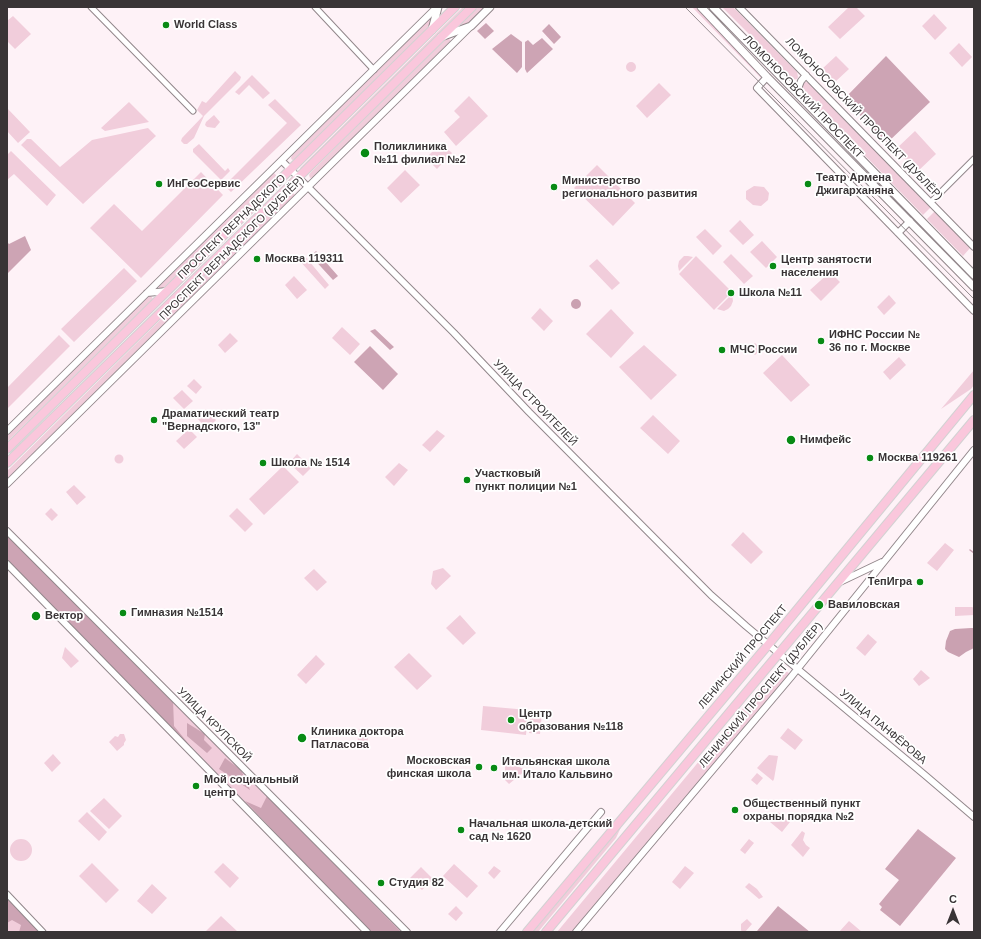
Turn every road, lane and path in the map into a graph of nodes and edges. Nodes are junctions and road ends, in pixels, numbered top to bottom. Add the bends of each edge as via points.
1 (91, 7) edge
2 (314, 7) edge
3 (438, 7) edge
4 (456, 7) edge
5 (472, 7) edge
6 (490, 7) edge
7 (701, 7) edge
8 (713, 7) edge
9 (739, 7) edge
10 (471, 26) junction
11 (432, 30) junction
12 (441, 37) junction
13 (374, 70) junction
14 (806, 75) junction
15 (767, 77) junction
16 (793, 88) junction
17 (786, 96) junction
18 (802, 97) junction
19 (193, 110) dead end
20 (974, 159) edge
21 (282, 161) junction
22 (291, 170) junction
23 (298, 178) junction
24 (308, 188) junction
25 (893, 192) junction
26 (886, 198) junction
27 (931, 202) junction
28 (910, 221) junction
29 (898, 233) junction
30 (974, 246) edge
31 (974, 275) edge
32 (974, 287) edge
33 (167, 291) junction
34 (147, 293) junction
35 (974, 311) edge
36 (974, 395) edge
37 (974, 420) edge
38 (7, 431) edge
39 (7, 449) edge
40 (974, 450) edge
41 (7, 463) edge
42 (7, 484) edge
43 (7, 531) edge
44 (884, 562) junction
45 (7, 564) edge
46 (838, 583) junction
47 (768, 645) junction
48 (779, 654) junction
49 (797, 669) junction
50 (601, 812) dead end
51 (974, 817) edge
52 (7, 894) edge
53 (43, 932) edge
54 (367, 932) edge
55 (407, 932) edge
56 (500, 932) edge
57 (527, 932) edge
58 (546, 932) edge
59 (576, 932) edge

1 - 19 street
2 - 13 street
3 - 11 main road
3 - 13 street
4 - 11 main road, ПРОСПЕКТ ВЕРНАДСКОГО
5 - 12 main road, ПРОСПЕКТ ВЕРНАДСКОГО
6 - 10 main road, ПРОСПЕКТ ВЕРНАДСКОГО (ДУБЛЁР)
7 - 15 main road, ЛОМОНОСОВСКИЙ ПРОСПЕКТ
8 - 16 main road, ЛОМОНОСОВСКИЙ ПРОСПЕКТ
9 - 14 street, ЛОМОНОСОВСКИЙ ПРОСПЕКТ (ДУБЛЁР)
10 - 12 main road, ПРОСПЕКТ ВЕРНАДСКОГО (ДУБЛЁР)
10 - 24 street, ПРОСПЕКТ ВЕРНАДСКОГО (ДУБЛЁР)
11 - 22 main road, ПРОСПЕКТ ВЕРНАДСКОГО
12 - 23 main road, ПРОСПЕКТ ВЕРНАДСКОГО
13 - 21 street
14 - 18 street via 799,86
14 - 27 street, ЛОМОНОСОВСКИЙ ПРОСПЕКТ (ДУБЛЁР)
15 - 17 main road, ЛОМОНОСОВСКИЙ ПРОСПЕКТ
15 - 29 street via 757,88
16 - 17 main road via 786,89
16 - 18 main road, ЛОМОНОСОВСКИЙ ПРОСПЕКТ
17 - 26 main road, ЛОМОНОСОВСКИЙ ПРОСПЕКТ
18 - 25 main road, ЛОМОНОСОВСКИЙ ПРОСПЕКТ
20 - 27 street
21 - 22 street, УЛИЦА СТРОИТЕЛЕЙ
21 - 34 street
22 - 23 street, УЛИЦА СТРОИТЕЛЕЙ
22 - 33 main road, ПРОСПЕКТ ВЕРНАДСКОГО
23 - 24 street, УЛИЦА СТРОИТЕЛЕЙ
23 - 41 main road, ПРОСПЕКТ ВЕРНАДСКОГО
24 - 42 street, ПРОСПЕКТ ВЕРНАДСКОГО (ДУБЛЁР)
24 - 47 street, УЛИЦА СТРОИТЕЛЕЙ via 707,591
25 - 26 main road via 893,197
25 - 31 main road, ЛОМОНОСОВСКИЙ ПРОСПЕКТ
26 - 28 main road, ЛОМОНОСОВСКИЙ ПРОСПЕКТ
27 - 30 street, ЛОМОНОСОВСКИЙ ПРОСПЕКТ (ДУБЛЁР)
28 - 29 street
28 - 32 main road, ЛОМОНОСОВСКИЙ ПРОСПЕКТ
29 - 35 street
33 - 34 street
33 - 39 main road, ПРОСПЕКТ ВЕРНАДСКОГО
34 - 38 street
36 - 47 main road, ЛЕНИНСКИЙ ПРОСПЕКТ
37 - 46 main road
40 - 44 street, ЛЕНИНСКИЙ ПРОСПЕКТ (ДУБЛЁР)
43 - 55 street, УЛИЦА КРУПСКОЙ
44 - 46 street
44 - 49 street, ЛЕНИНСКИЙ ПРОСПЕКТ (ДУБЛЁР)
45 - 54 street
46 - 48 main road
47 - 48 street, УЛИЦА СТРОИТЕЛЕЙ
47 - 57 main road, ЛЕНИНСКИЙ ПРОСПЕКТ
48 - 49 street, УЛИЦА ПАНФЁРОВА
48 - 58 main road
49 - 51 street, УЛИЦА ПАНФЁРОВА
49 - 59 street, ЛЕНИНСКИЙ ПРОСПЕКТ (ДУБЛЁР)
50 - 56 street
52 - 53 street

